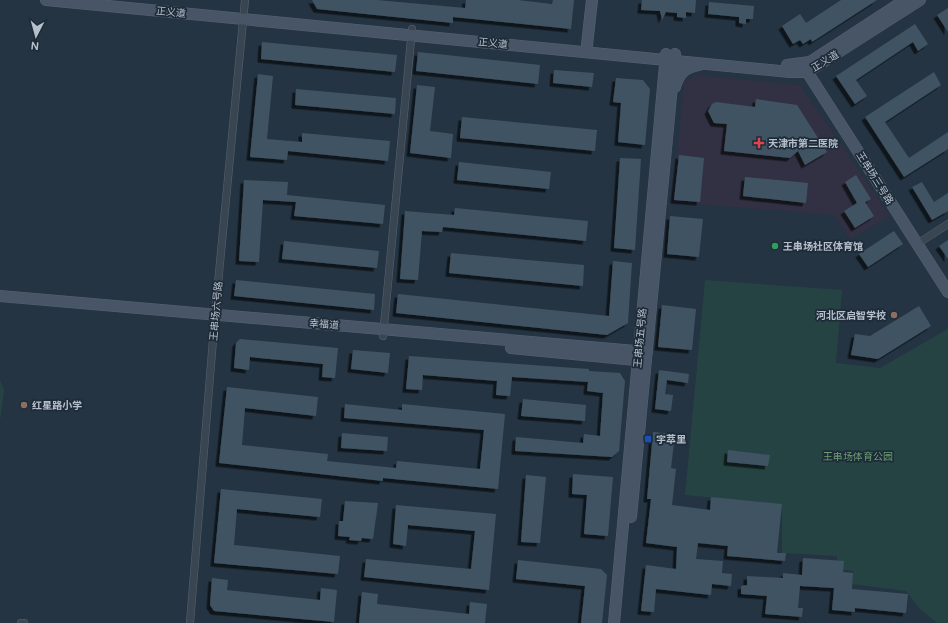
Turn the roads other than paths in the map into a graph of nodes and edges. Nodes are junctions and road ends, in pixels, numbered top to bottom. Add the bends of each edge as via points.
1 (46, 0) edge
2 (109, 0) edge
3 (245, 0) edge
4 (592, 0) edge
5 (905, 0) edge
6 (920, 0) edge
7 (244, 16) junction
8 (412, 32) junction
9 (587, 46) junction
10 (670, 57) junction
11 (704, 60) dead end
12 (804, 68) junction
13 (670, 90) dead end
14 (948, 224) edge
15 (917, 244) junction
16 (948, 292) edge
17 (0, 296) edge
18 (0, 303) edge
19 (215, 318) junction
20 (384, 333) junction
21 (642, 356) junction
22 (190, 623) edge
23 (614, 623) edge
24 (621, 623) edge

1 - 7 street, 正义道
2 - 7 street, 正义道
3 - 7 street, 王串场六号路
4 - 9 street
5 - 12 street, 正义道
6 - 12 street, 正义道
7 - 8 street, 正义道
7 - 19 street, 王串场六号路
8 - 9 street, 正义道
8 - 10 street, 正义道
8 - 20 street
9 - 10 street, 正义道
10 - 12 street, 正义道 via 790,72
10 - 21 street, 王串场五号路
11 - 13 street via 681,73
12 - 15 street, 王串场三号路
14 - 15 street
15 - 16 street, 王串场三号路
17 - 19 street, 幸福道
18 - 19 street, 幸福道
19 - 20 street, 幸福道
19 - 22 street, 王串场六号路
20 - 21 street, 幸福道
21 - 23 street, 王串场五号路
21 - 24 street, 王串场五号路

